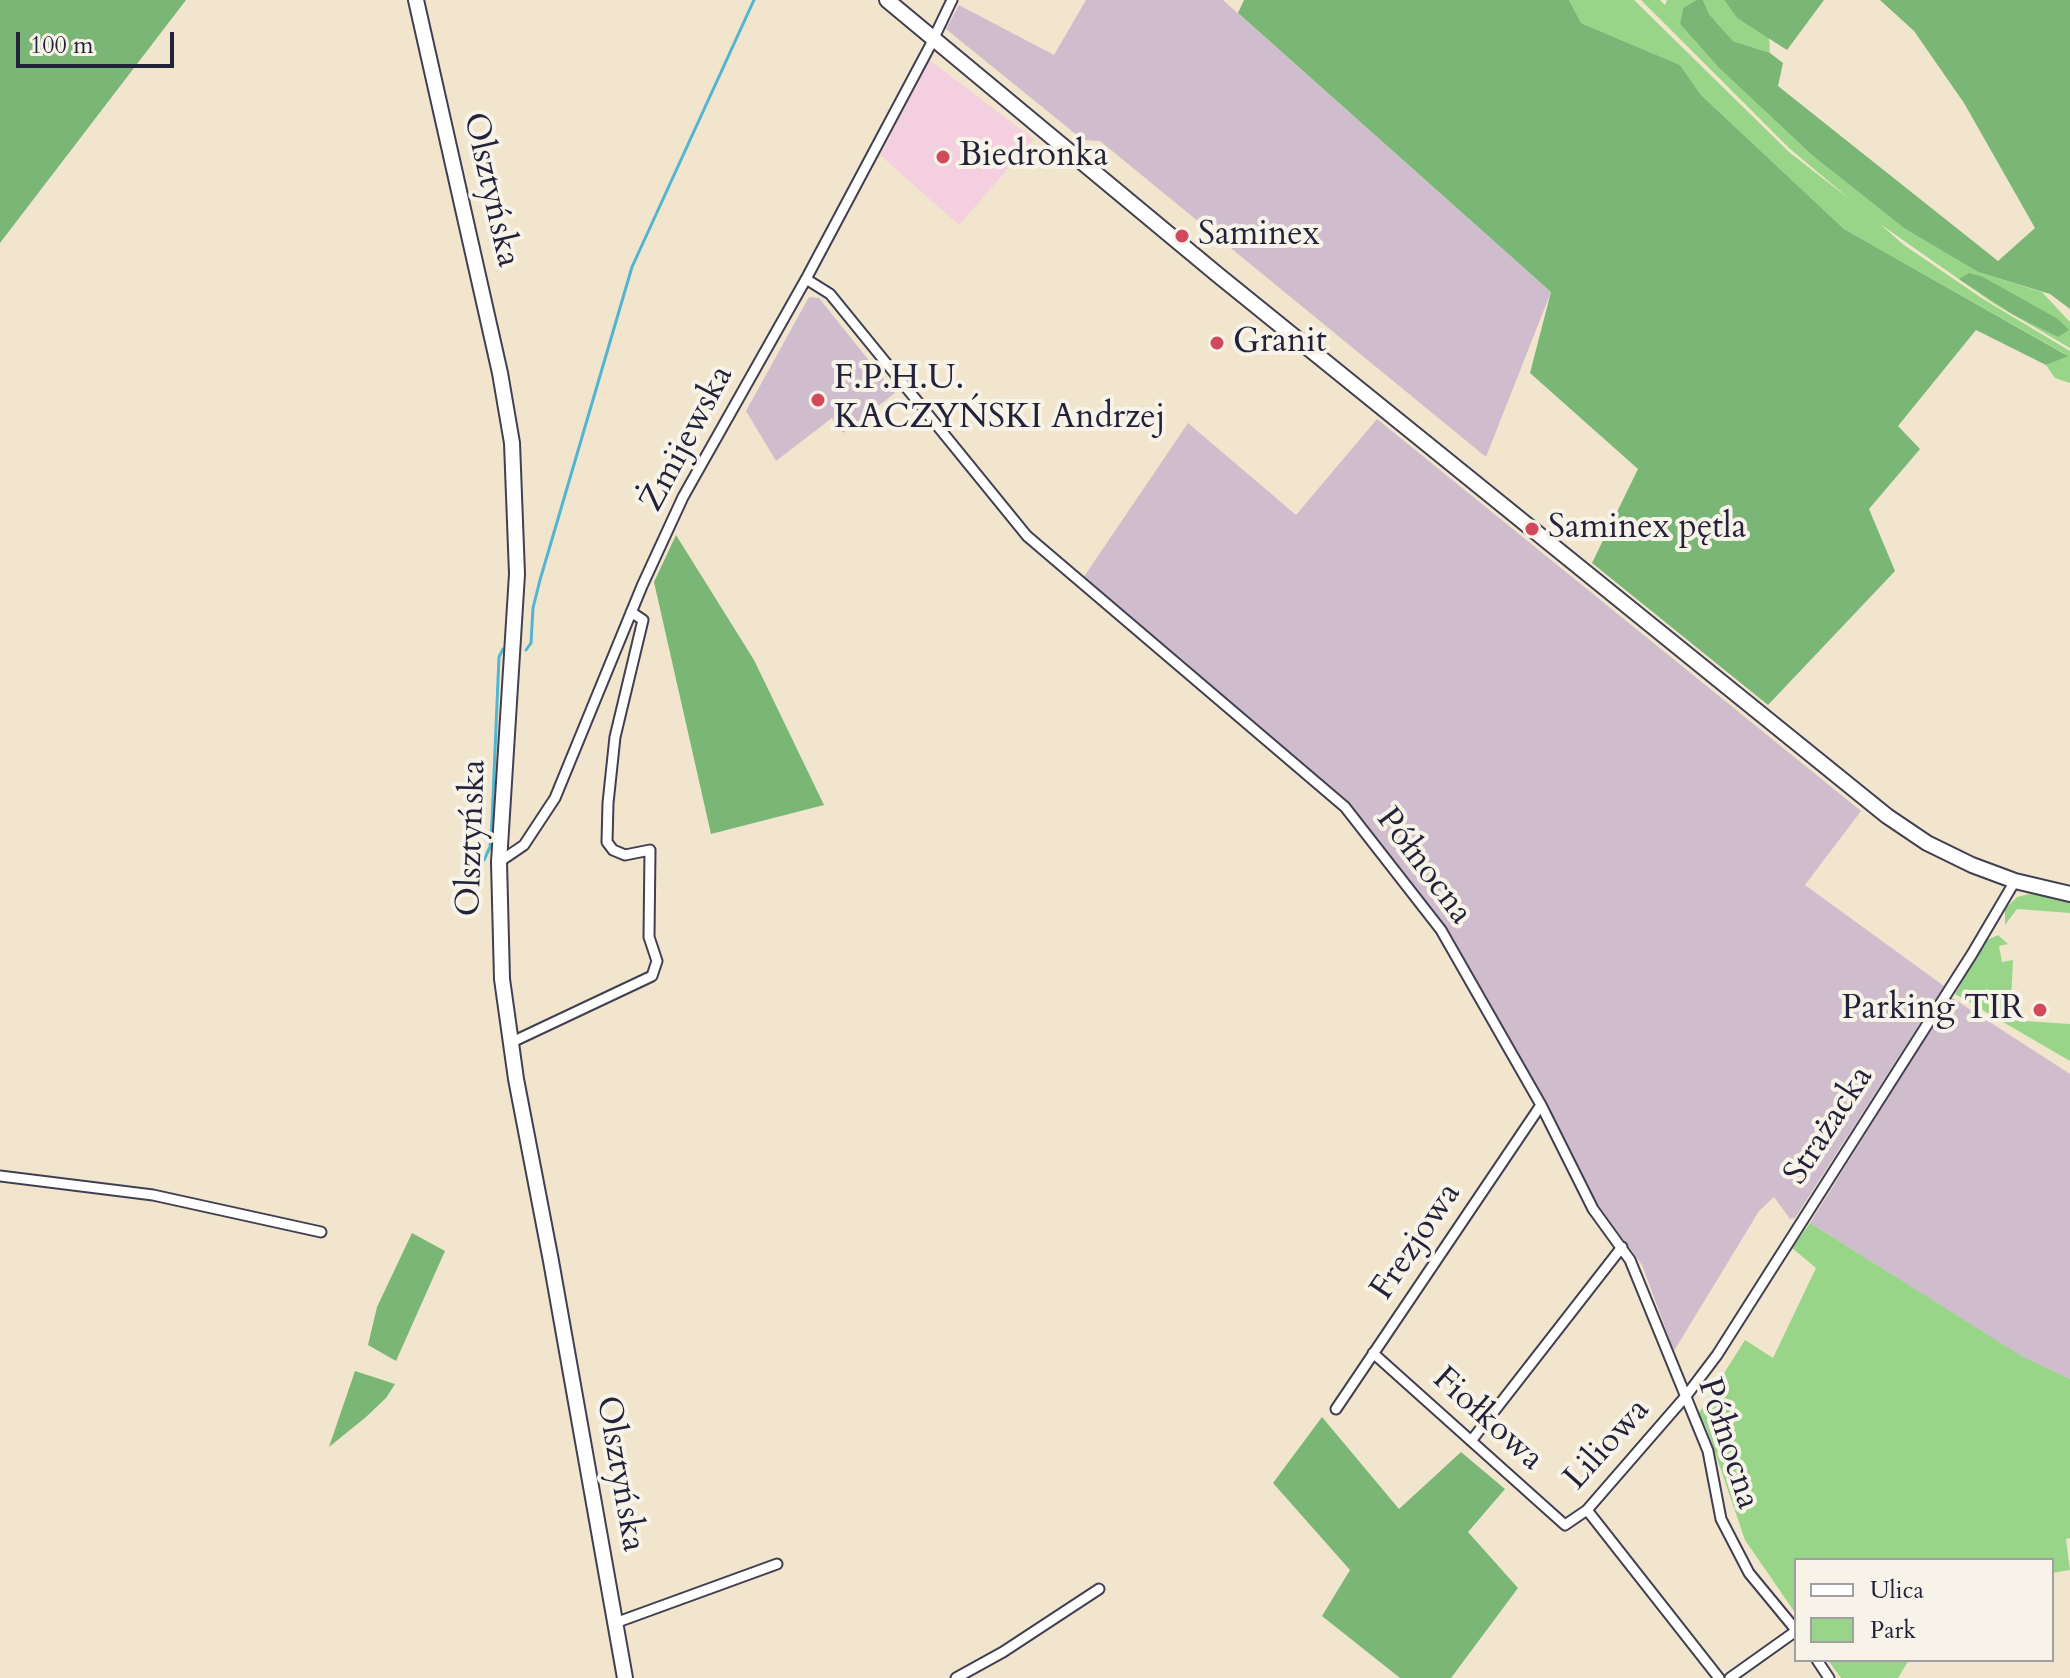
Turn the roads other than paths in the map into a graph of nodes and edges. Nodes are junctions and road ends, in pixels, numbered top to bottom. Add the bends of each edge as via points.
1 (416, 0) edge
2 (887, 0) edge
3 (952, 0) edge
4 (932, 40) junction
5 (806, 279) junction
6 (631, 612) junction
7 (499, 862) junction
8 (2015, 881) junction
9 (2070, 894) edge
10 (510, 1043) junction
11 (1541, 1105) junction
12 (0, 1176) edge
13 (321, 1232) dead end
14 (1622, 1247) junction
15 (1373, 1353) junction
16 (1686, 1396) junction
17 (1336, 1409) dead end
18 (1471, 1441) junction
19 (1587, 1510) junction
20 (1565, 1525) joint
21 (777, 1564) dead end
22 (1099, 1589) dead end
23 (615, 1623) junction
24 (1794, 1628) edge
25 (1794, 1631) edge
26 (625, 1678) edge
27 (956, 1678) edge
28 (1719, 1678) edge
29 (1730, 1678) edge

1 - 7 street, Olsztyńska via 512,443 517,574
2 - 4 street
3 - 4 street, Żmijewska
4 - 5 street, Żmijewska
4 - 8 street via 1887,816 1949,855
5 - 6 street, Żmijewska via 683,497
5 - 11 street, Północna via 830,294 1027,536 1355,818 1448,941
6 - 7 street, Żmijewska via 555,798 524,845
6 - 10 street via 643,620 615,737 607,842 625,855 650,850 649,937 657,961 652,976
7 - 10 street, Olsztyńska via 500,955
8 - 9 street
8 - 16 street, Strażacka via 1769,1275
10 - 23 street, Olsztyńska
11 - 14 street, Północna via 1593,1209
11 - 15 street, Frezjowa
12 - 13 street via 153,1195
14 - 16 street, Północna
14 - 18 street
15 - 17 street, Frezjowa
15 - 18 street, Fiołkowa
16 - 19 street, Liliowa
16 - 24 street, Północna via 1708,1451 1716,1503 1737,1552
18 - 20 street, Fiołkowa
19 - 20 street, Liliowa
19 - 28 street
21 - 23 street
22 - 27 street
23 - 26 street, Olsztyńska
25 - 29 street

